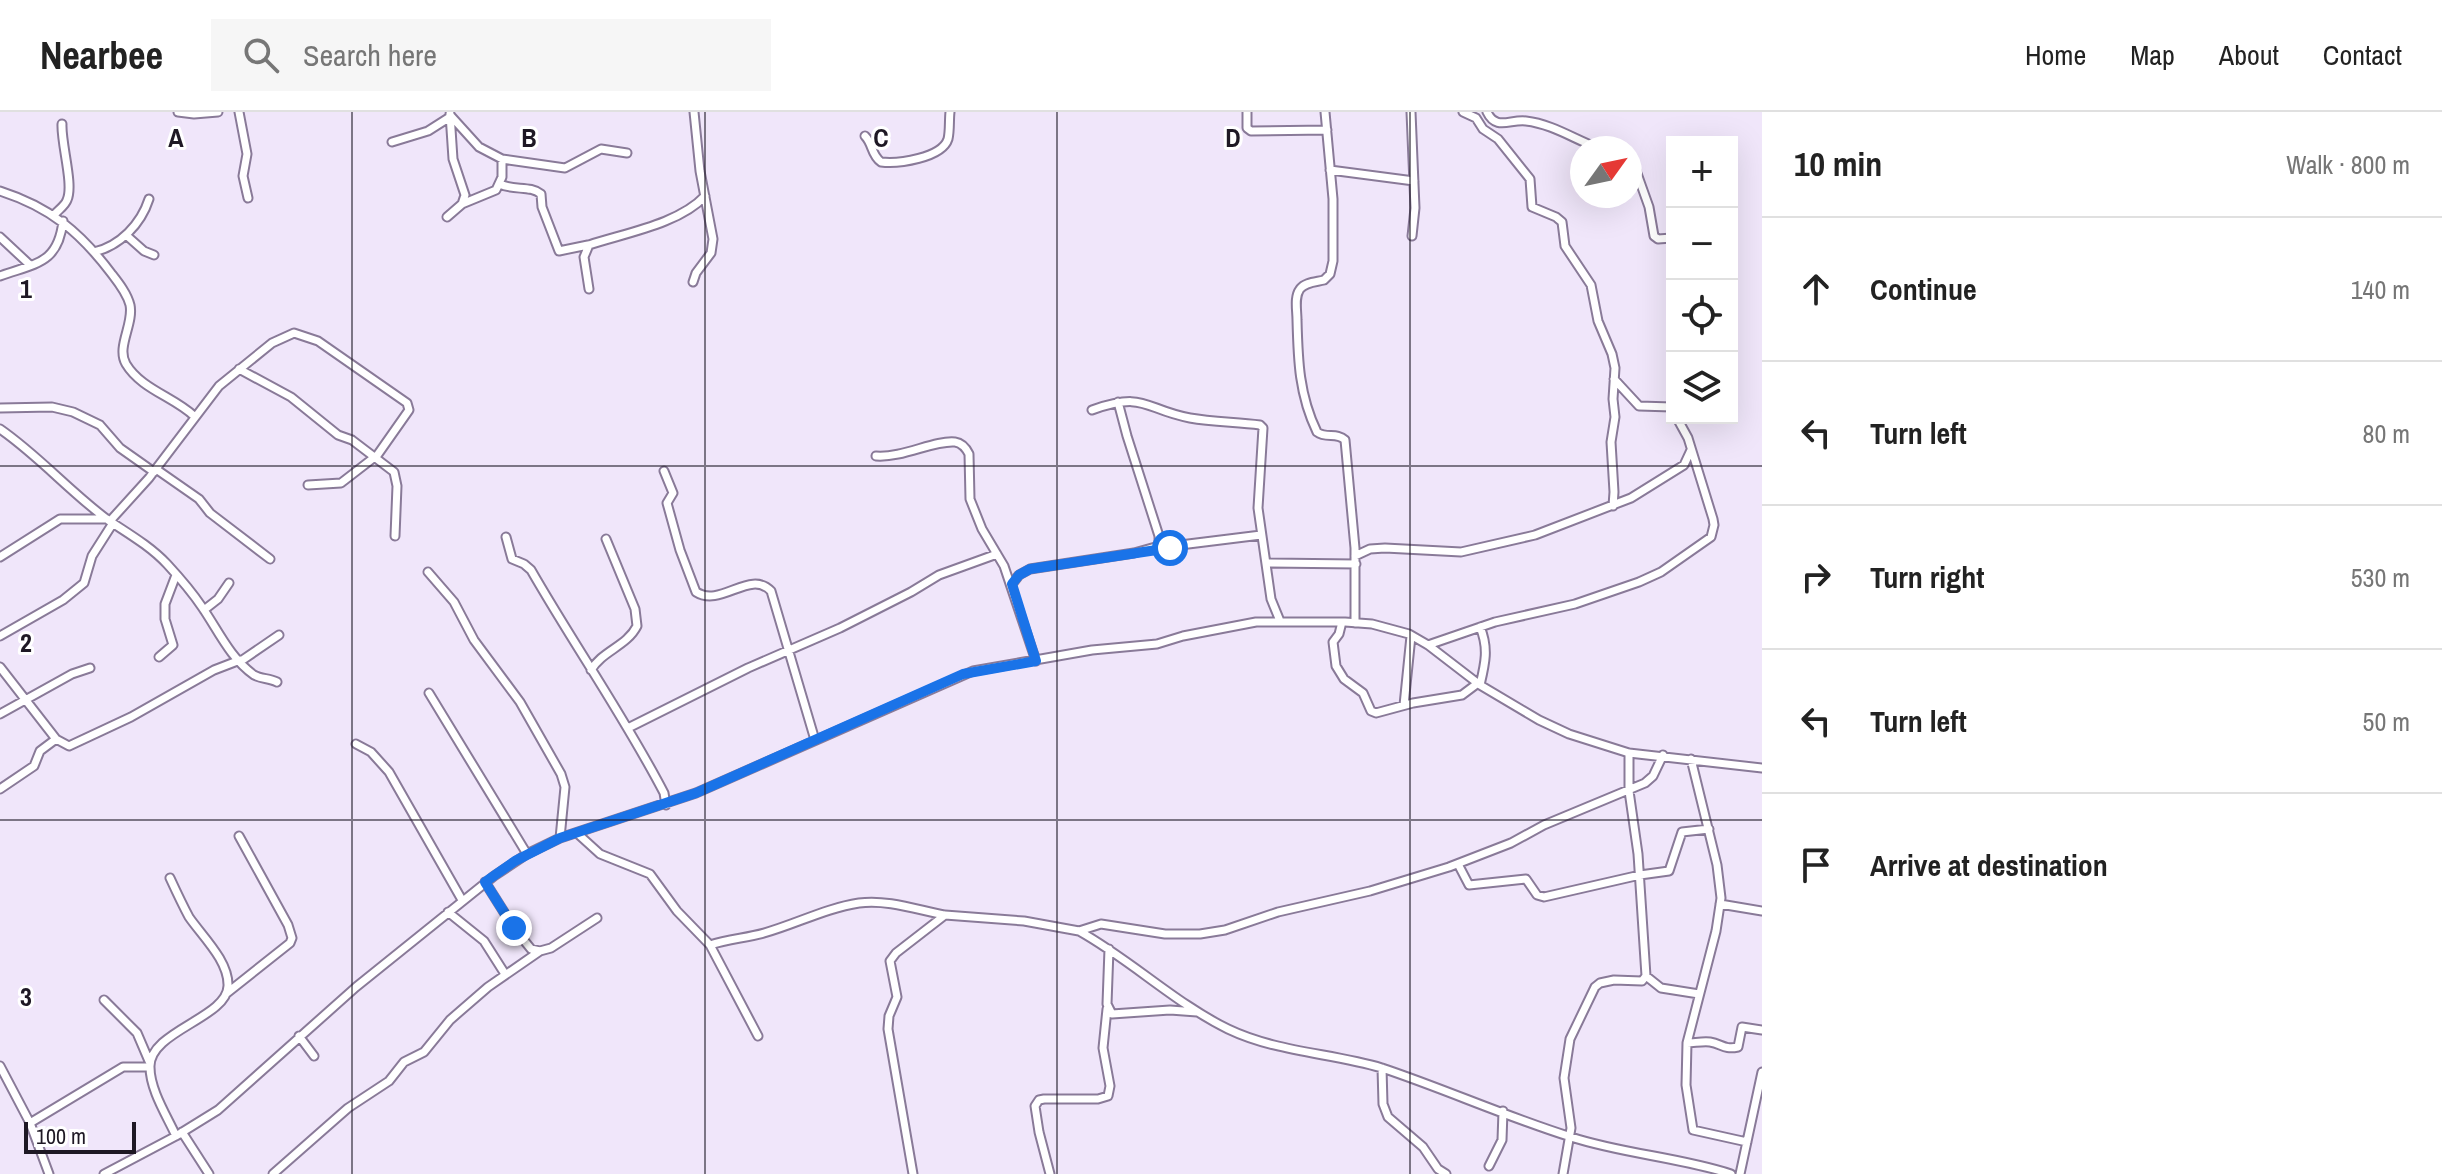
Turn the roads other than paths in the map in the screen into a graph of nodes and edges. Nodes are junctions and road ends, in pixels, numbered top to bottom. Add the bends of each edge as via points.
1 (178, 112) edge
2 (218, 112) edge
3 (239, 112) edge
4 (694, 112) edge
5 (950, 112) edge
6 (1247, 112) edge
7 (1325, 112) edge
8 (1411, 112) edge
9 (1463, 112) edge
10 (1487, 112) edge
11 (450, 115) edge
12 (62, 124) dead end
13 (1327, 130) junction
14 (865, 136) dead end
15 (1570, 136) edge
16 (392, 142) dead end
17 (627, 153) dead end
18 (502, 159) junction
19 (1330, 170) junction
20 (1414, 181) junction
21 (500, 184) junction
22 (1642, 187) edge
23 (0, 191) edge
24 (705, 196) junction
25 (248, 198) dead end
26 (149, 199) dead end
27 (462, 204) junction
28 (693, 207) junction
29 (54, 215) junction
30 (710, 215) junction
31 (447, 217) dead end
32 (63, 221) junction
33 (126, 235) junction
34 (1412, 236) dead end
35 (0, 237) edge
36 (1666, 238) edge
37 (589, 245) junction
38 (94, 252) junction
39 (154, 255) dead end
40 (30, 265) junction
41 (0, 276) edge
42 (693, 282) dead end
43 (589, 289) dead end
44 (239, 369) junction
45 (1614, 379) junction
46 (1118, 402) junction
47 (1666, 407) edge
48 (0, 408) edge
49 (1092, 410) dead end
50 (194, 416) junction
51 (1680, 424) edge
52 (0, 429) edge
53 (1692, 448) junction
54 (376, 456) junction
55 (876, 456) dead end
56 (1684, 465) junction
57 (1697, 468) junction
58 (155, 470) junction
59 (664, 471) dead end
60 (308, 485) dead end
61 (1613, 506) junction
62 (110, 521) junction
63 (1261, 535) junction
64 (395, 536) dead end
65 (1159, 536) junction
66 (506, 537) dead end
67 (606, 539) dead end
68 (1156, 548) junction
69 (1170, 548) junction
70 (997, 554) junction
71 (0, 557) edge
72 (270, 559) dead end
73 (1355, 560) junction
74 (1266, 563) junction
75 (428, 572) dead end
76 (176, 575) junction
77 (229, 583) dead end
78 (1012, 584) junction
79 (204, 610) junction
80 (1280, 621) junction
81 (1342, 622) junction
82 (1355, 623) junction
83 (1480, 627) junction
84 (279, 635) dead end
85 (0, 636) edge
86 (1411, 636) junction
87 (1428, 645) junction
88 (787, 651) junction
89 (159, 657) dead end
90 (240, 660) junction
91 (1036, 661) junction
92 (0, 667) edge
93 (90, 668) dead end
94 (591, 670) junction
95 (277, 682) dead end
96 (1479, 684) junction
97 (429, 693) dead end
98 (26, 700) junction
99 (1404, 705) junction
100 (0, 714) edge
101 (628, 728) junction
102 (56, 739) junction
103 (815, 740) junction
104 (356, 744) dead end
105 (1629, 753) junction
106 (1663, 755) junction
107 (1691, 759) junction
108 (1762, 768) edge
109 (0, 789) edge
110 (1629, 791) junction
111 (666, 805) junction
112 (1709, 829) junction
113 (578, 834) junction
114 (239, 836) dead end
115 (560, 838) junction
116 (527, 854) junction
117 (1458, 864) junction
118 (1640, 875) junction
119 (170, 878) dead end
120 (485, 882) junction
121 (462, 900) junction
122 (1720, 904) junction
123 (1762, 911) edge
124 (448, 912) junction
125 (945, 915) junction
126 (597, 918) dead end
127 (1079, 931) junction
128 (710, 945) junction
129 (1109, 949) junction
130 (540, 951) junction
131 (505, 974) junction
132 (1646, 976) junction
133 (226, 994) junction
134 (1699, 994) junction
135 (104, 1000) dead end
136 (1107, 1009) junction
137 (1199, 1012) junction
138 (1762, 1030) edge
139 (299, 1036) junction
140 (758, 1036) dead end
141 (1687, 1043) junction
142 (314, 1056) dead end
143 (150, 1065) junction
144 (0, 1066) edge
145 (1382, 1068) junction
146 (1762, 1072) edge
147 (1503, 1111) junction
148 (30, 1123) junction
149 (179, 1134) junction
150 (1570, 1137) junction
151 (1747, 1142) junction
152 (1489, 1166) dead end
153 (117, 1171) edge
154 (1728, 1173) edge
155 (49, 1174) edge
156 (104, 1174) edge
157 (209, 1174) edge
158 (273, 1174) edge
159 (913, 1174) edge
160 (1050, 1174) edge
161 (1446, 1174) edge
162 (1563, 1174) edge
163 (1740, 1174) edge

1 - 2 street
3 - 25 street
4 - 24 street
5 - 14 street via 948,139 928,156 881,162
6 - 13 street via 1251,131
7 - 13 street
8 - 20 street
9 - 45 street via 1498,139 1530,179 1532,207 1562,222 1565,246 1594,295
10 - 15 street via 1501,124 1541,124
11 - 16 street via 428,131
11 - 18 street via 479,147
11 - 27 street via 453,159 465,195
12 - 29 street via 69,197
13 - 19 street
17 - 18 street via 601,149 565,168
18 - 21 street
19 - 20 street
19 - 73 street via 1332,270 1324,280 1300,289 1299,375 1317,432 1345,440
20 - 34 street
21 - 27 street
21 - 37 street via 541,194 559,251
22 - 36 street via 1654,236
23 - 29 street
24 - 28 street
24 - 30 street
26 - 33 street
27 - 31 street
28 - 30 street
28 - 37 street
29 - 32 street
30 - 42 street via 712,247
32 - 38 street
32 - 40 street via 57,249
33 - 38 street
33 - 39 street
35 - 40 street
37 - 43 street via 584,257
38 - 50 street via 129,301 125,362 136,376
40 - 41 street
44 - 50 street
44 - 54 street via 291,397 338,435
44 - 54 street via 286,335 303,334 318,341 409,406
45 - 47 street via 1639,406
45 - 61 street
46 - 49 street
46 - 63 street via 1138,401 1189,418 1260,425
46 - 65 street
48 - 58 street via 73,412 100,425 120,448
50 - 58 street
51 - 53 street
52 - 62 street
53 - 56 street
53 - 57 street
54 - 60 street via 341,483
54 - 64 street via 396,479
55 - 70 street via 957,442 965,448 970,499
56 - 57 street
56 - 61 street
57 - 83 street via 1714,525 1705,543 1639,582
58 - 62 street
58 - 72 street
59 - 88 street via 673,493 667,503 672,523 696,592 704,597 755,583 768,587
61 - 73 street via 1535,535 1469,551 1370,549
62 - 71 street via 60,519
62 - 76 street via 150,548
62 - 85 street via 84,583
63 - 69 street
63 - 74 street
65 - 68 street
65 - 69 street
66 - 94 street via 512,559 531,570
67 - 94 street via 637,626
68 - 69 street
68 - 78 street via 1030,569
70 - 78 street
70 - 88 street via 945,572
73 - 74 street
73 - 82 street
74 - 80 street
75 - 115 street via 520,702 561,774 565,787
76 - 79 street
76 - 89 street via 165,604 173,645
77 - 79 street
78 - 91 street
79 - 90 street
80 - 81 street
80 - 91 street
81 - 82 street
81 - 99 street via 1333,648 1344,679 1363,693 1371,711
82 - 86 street
83 - 87 street
83 - 96 street via 1486,656
84 - 90 street
86 - 87 street
86 - 99 street
87 - 96 street
88 - 101 street
88 - 103 street
90 - 95 street via 255,676
90 - 102 street via 73,745
91 - 103 street via 963,674
92 - 98 street
93 - 98 street
94 - 101 street
96 - 99 street via 1462,695
96 - 105 street via 1553,727
97 - 116 street
98 - 100 street
98 - 102 street
101 - 111 street
102 - 109 street via 40,751 34,766
103 - 111 street
104 - 121 street via 380,759 389,772
105 - 106 street
105 - 110 street
106 - 107 street
106 - 110 street via 1653,776
107 - 108 street
107 - 112 street
110 - 117 street
110 - 118 street
111 - 113 street
112 - 118 street via 1682,832 1669,871
112 - 122 street
113 - 115 street
113 - 128 street via 600,854 650,874
114 - 133 street via 292,938
115 - 116 street
116 - 120 street
117 - 118 street via 1469,885 1526,879 1540,897
117 - 127 street via 1225,930 1165,934 1101,924
118 - 132 street
119 - 133 street via 223,966
120 - 121 street
120 - 130 street via 524,943
121 - 124 street
122 - 123 street
122 - 134 street
124 - 131 street via 484,941
124 - 139 street
125 - 127 street
125 - 128 street via 859,903
125 - 159 street via 896,953 890,966 897,997 888,1029
126 - 130 street
127 - 129 street
128 - 140 street
129 - 136 street
129 - 137 street
130 - 131 street
131 - 158 street via 450,1020 424,1052 404,1062 389,1081 348,1108
132 - 134 street via 1661,988
132 - 150 street via 1642,981 1605,981 1591,994 1570,1039 1564,1069
133 - 143 street via 158,1048
134 - 141 street
135 - 143 street via 140,1037
136 - 137 street via 1115,1015
136 - 160 street via 1103,1048 1108,1096 1044,1099 1035,1106
137 - 145 street via 1231,1030 1283,1047
138 - 141 street via 1742,1027 1738,1047 1733,1048
139 - 142 street
139 - 149 street via 237,1095
141 - 151 street via 1691,1128
143 - 148 street via 123,1067
143 - 149 street via 154,1086
144 - 148 street
145 - 147 street
145 - 161 street via 1388,1117
146 - 151 street
147 - 150 street
147 - 152 street via 1502,1140
148 - 155 street
149 - 153 street
149 - 157 street
150 - 154 street
150 - 162 street
151 - 163 street
153 - 156 street

